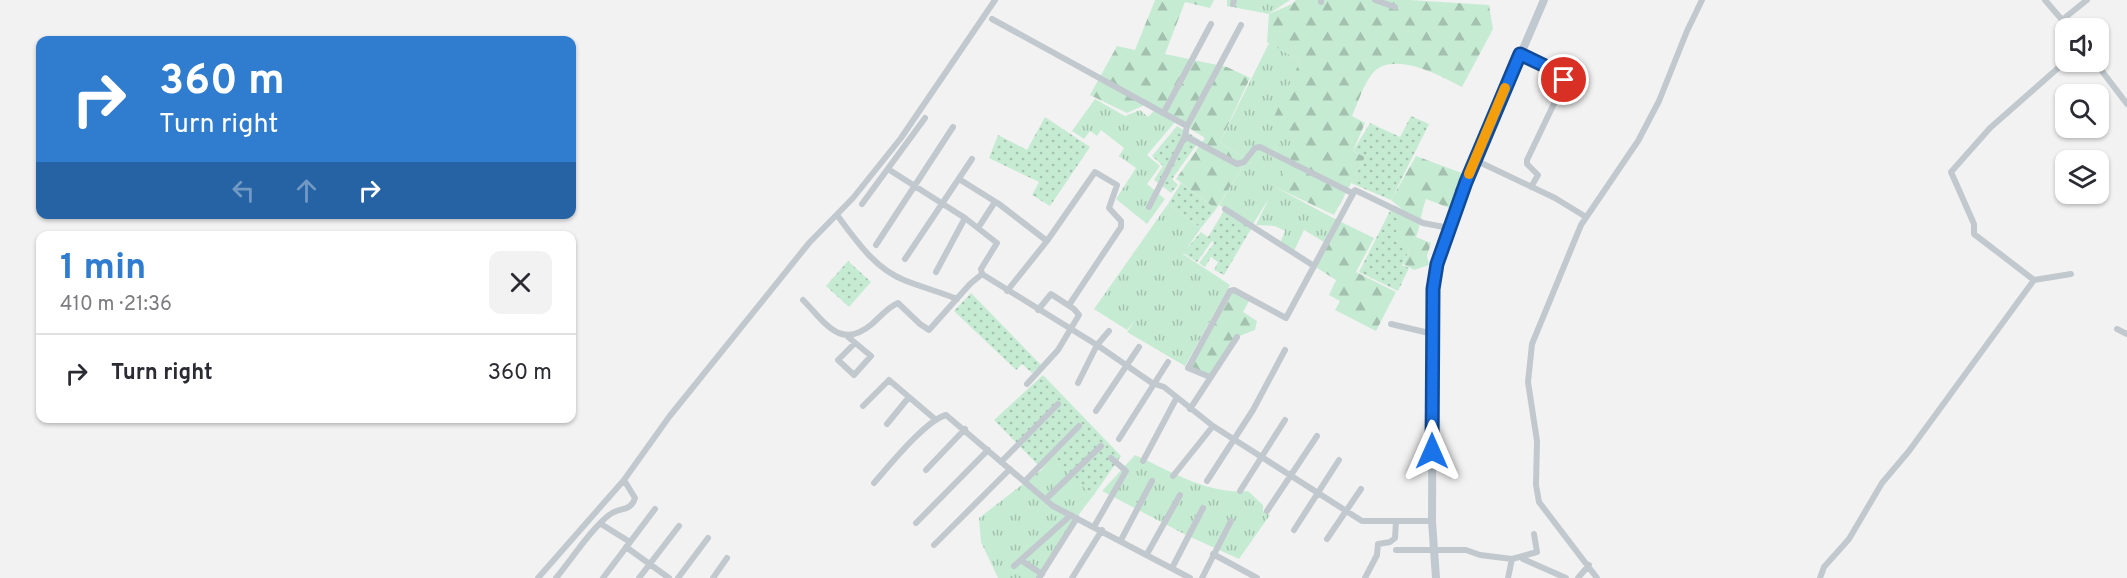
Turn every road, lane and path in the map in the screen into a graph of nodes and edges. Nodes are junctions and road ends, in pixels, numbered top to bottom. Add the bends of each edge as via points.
1 (995, 0) edge
2 (1375, 0) edge
3 (1544, 0) edge
4 (1702, 0) edge
5 (2046, 0) edge
6 (2087, 0) edge
7 (1395, 7) dead end
8 (2060, 18) edge
9 (2064, 18) edge
10 (992, 19) dead end
11 (1211, 24) dead end
12 (1241, 25) dead end
13 (1520, 54) junction
14 (2055, 71) edge
15 (2103, 72) edge
16 (2127, 104) edge
17 (1164, 112) junction
18 (925, 118) dead end
19 (1187, 126) junction
20 (953, 127) dead end
21 (1185, 136) junction
22 (972, 159) dead end
23 (1475, 160) junction
24 (888, 169) junction
25 (959, 179) junction
26 (913, 186) junction
27 (1532, 187) junction
28 (1352, 193) junction
29 (995, 202) junction
30 (862, 204) dead end
31 (943, 204) junction
32 (1149, 207) dead end
33 (1225, 209) dead end
34 (837, 215) junction
35 (1584, 216) junction
36 (965, 218) junction
37 (978, 228) junction
38 (1449, 228) junction
39 (1047, 241) junction
40 (876, 245) dead end
41 (905, 259) dead end
42 (1314, 266) junction
43 (936, 272) dead end
44 (982, 274) junction
45 (2071, 274) dead end
46 (2034, 280) junction
47 (1007, 291) junction
48 (957, 299) junction
49 (803, 300) dead end
50 (1069, 305) junction
51 (1038, 310) junction
52 (1390, 324) dead end
53 (1071, 329) junction
54 (2116, 329) dead end
55 (1109, 331) dead end
56 (1433, 334) junction
57 (2127, 334) edge
58 (846, 336) junction
59 (1237, 337) dead end
60 (855, 343) junction
61 (1097, 345) junction
62 (1139, 347) dead end
63 (1285, 350) dead end
64 (1168, 362) dead end
65 (1125, 365) junction
66 (1210, 377) junction
67 (1078, 383) dead end
68 (1152, 383) junction
69 (1027, 384) dead end
70 (909, 397) junction
71 (1176, 399) junction
72 (1058, 405) dead end
73 (862, 406) dead end
74 (1190, 409) junction
75 (1096, 411) dead end
76 (936, 420) junction
77 (1285, 420) dead end
78 (887, 424) dead end
79 (1079, 426) dead end
80 (1213, 426) junction
81 (965, 429) junction
82 (1317, 436) dead end
83 (1119, 439) dead end
84 (1234, 440) junction
85 (1101, 446) dead end
86 (988, 450) junction
87 (1111, 458) dead end
88 (1263, 458) junction
89 (1339, 460) dead end
90 (1143, 461) dead end
91 (1001, 462) junction
92 (1010, 469) junction
93 (926, 470) dead end
94 (1173, 476) dead end
95 (1289, 476) junction
96 (624, 480) junction
97 (1025, 481) junction
98 (1207, 481) dead end
99 (1152, 482) dead end
100 (874, 483) dead end
101 (1361, 489) dead end
102 (1240, 491) dead end
103 (1317, 494) junction
104 (1180, 495) dead end
105 (1046, 499) junction
106 (1203, 508) dead end
107 (655, 509) dead end
108 (1266, 511) dead end
109 (1345, 511) junction
110 (1074, 517) junction
111 (1231, 521) dead end
112 (1396, 521) junction
113 (1432, 521) junction
114 (916, 523) dead end
115 (601, 524) junction
116 (1095, 525) junction
117 (679, 526) dead end
118 (1102, 530) junction
119 (1294, 530) dead end
120 (1534, 534) dead end
121 (708, 538) dead end
122 (1327, 539) dead end
123 (1121, 540) junction
124 (628, 545) junction
125 (934, 545) dead end
126 (1434, 548) junction
127 (1396, 550) dead end
128 (1147, 554) junction
129 (1213, 554) junction
130 (728, 558) dead end
131 (1516, 559) junction
132 (1022, 561) junction
133 (650, 563) junction
134 (1014, 566) dead end
135 (1587, 567) junction
136 (1172, 568) junction
137 (1041, 576) edge
138 (538, 578) edge
139 (556, 578) edge
140 (603, 578) edge
141 (639, 578) edge
142 (669, 578) edge
143 (678, 578) edge
144 (713, 578) edge
145 (1072, 578) edge
146 (1190, 578) edge
147 (1202, 578) edge
148 (1257, 578) edge
149 (1365, 578) edge
150 (1436, 578) edge
151 (1508, 578) edge
152 (1566, 578) edge
153 (1578, 578) edge
154 (1597, 578) edge
155 (1820, 578) edge

1 - 34 street via 900,138
2 - 7 street
3 - 13 main road
4 - 35 street via 1638,141
5 - 8 street
6 - 9 street
10 - 17 street
11 - 17 street
12 - 19 street
13 - 23 main road
13 - 27 street via 1564,80 1527,160 1538,175
14 - 46 street via 1990,128 1951,172 1974,224 1974,234
15 - 16 street
17 - 19 street
18 - 24 street
19 - 21 street
20 - 26 street
21 - 28 street via 1238,164 1260,147
21 - 32 street
22 - 25 street
23 - 27 street
23 - 38 main road
24 - 26 street
24 - 30 street
25 - 29 street
25 - 31 street
26 - 31 street
26 - 40 street
27 - 35 street
28 - 38 street via 1360,191 1412,219
28 - 42 street
29 - 37 street
29 - 39 street
31 - 36 street
31 - 41 street
33 - 42 street
34 - 48 street via 886,270
34 - 96 street via 808,243
35 - 135 street via 1532,344 1528,382 1538,441 1539,502
36 - 37 street
36 - 43 street
37 - 44 street via 997,243 981,269
38 - 56 main road via 1433,289
39 - 47 street
39 - 50 street via 1093,172 1115,183 1117,188 1109,208 1121,220 1121,226
42 - 66 street via 1286,318 1230,291 1188,368
44 - 47 street
44 - 48 street
45 - 46 street
46 - 155 street via 1882,483 1850,539 1824,567
47 - 51 street
48 - 58 street via 929,330 898,303 864,330
49 - 58 street via 837,333
50 - 51 street via 1050,294
50 - 53 street via 1078,313
51 - 53 street
52 - 56 street
53 - 61 street
53 - 69 street
54 - 57 street
55 - 61 street
56 - 113 main road
58 - 60 street
59 - 66 street
60 - 60 street via 871,356 854,375 838,360
61 - 65 street
61 - 67 street
62 - 65 street
63 - 84 street
64 - 68 street
65 - 68 street
65 - 75 street
66 - 74 street
68 - 71 street via 1164,387
68 - 83 street
70 - 73 street via 889,380
70 - 76 street
70 - 78 street
71 - 74 street
71 - 90 street
72 - 91 street
74 - 80 street
76 - 81 street via 946,415
76 - 100 street
77 - 88 street
79 - 97 street
80 - 84 street
80 - 94 street
81 - 86 street
81 - 93 street
82 - 95 street
84 - 88 street
84 - 98 street
85 - 105 street
86 - 91 street
86 - 114 street
87 - 116 street via 1126,471
88 - 95 street
88 - 102 street
89 - 103 street
91 - 92 street
92 - 97 street
92 - 125 street
95 - 103 street
95 - 108 street
96 - 115 street via 635,498 633,502
96 - 138 street
97 - 105 street
99 - 123 street
101 - 109 street
103 - 109 street
103 - 119 street
104 - 128 street
105 - 110 street
106 - 136 street
107 - 124 street
109 - 112 street via 1366,522
109 - 122 street
110 - 116 street
110 - 132 street
110 - 137 street
111 - 129 street
112 - 113 street
112 - 149 street via 1395,538 1378,546
113 - 126 main road
115 - 124 street
115 - 139 street
116 - 118 street
117 - 133 street
118 - 123 street
118 - 145 street
120 - 131 street via 1537,552
121 - 143 street
123 - 128 street
124 - 133 street
124 - 140 street
126 - 127 street
126 - 131 street via 1467,549 1480,555
126 - 150 main road
128 - 136 street
129 - 147 street
129 - 148 street
130 - 144 street
131 - 151 street
131 - 152 street
132 - 134 street
132 - 137 street
133 - 141 street
133 - 142 street
135 - 153 street
135 - 154 street
136 - 146 street

